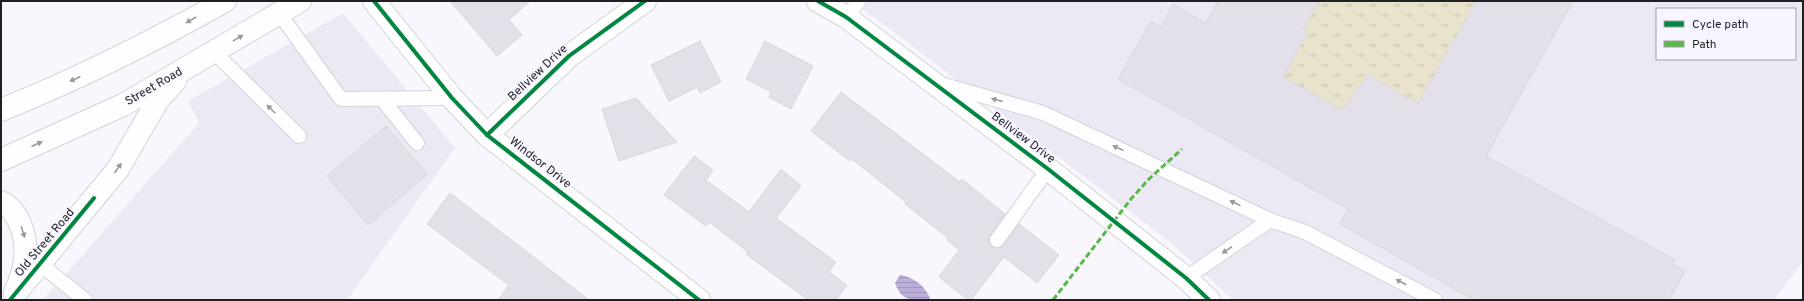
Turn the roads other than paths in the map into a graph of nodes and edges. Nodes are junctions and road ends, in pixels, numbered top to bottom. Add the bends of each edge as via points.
1 (225, 1) edge
2 (300, 1) edge
3 (374, 1) edge
4 (645, 1) edge
5 (818, 1) edge
6 (853, 9) edge
7 (279, 13) junction
8 (214, 52) junction
9 (195, 62) junction
10 (934, 83) junction
11 (382, 98) junction
12 (452, 98) junction
13 (1, 110) edge
14 (487, 135) junction
15 (299, 136) dead end
16 (417, 143) dead end
17 (1, 160) edge
18 (1048, 169) junction
19 (1, 202) edge
20 (1270, 220) junction
21 (997, 240) dead end
22 (40, 264) junction
23 (1186, 278) junction
24 (13, 297) edge
25 (85, 300) edge
26 (699, 300) edge
27 (1209, 300) edge
28 (1435, 300) edge

1 -> 13 street via 125,55
2 - 7 street, Street Road
3 - 12 street, Windsor Drive
4 - 14 street, Bellview Drive via 569,56
5 - 6 street, Bellview Drive
6 - 10 street, Bellview Drive
8 -> 7 street, Street Road
7 - 11 lane via 341,99
8 - 9 street, Street Road
15 -> 8 lane
17 -> 9 street, Street Road via 123,105
22 -> 9 street, Old Street Road via 118,169 158,100
10 - 18 street, Bellview Drive
20 -> 10 lane via 1043,113
11 - 12 lane
11 - 16 lane
12 - 14 street, Windsor Drive
14 - 26 street, Windsor Drive
18 - 21 lane
18 - 23 street, Bellview Drive
19 -> 24 street via 18,217 25,239 25,261
20 -> 23 lane
28 -> 20 lane via 1305,232
22 - 24 street, Old Street Road
22 - 25 lane
23 - 27 street, Bellview Drive

